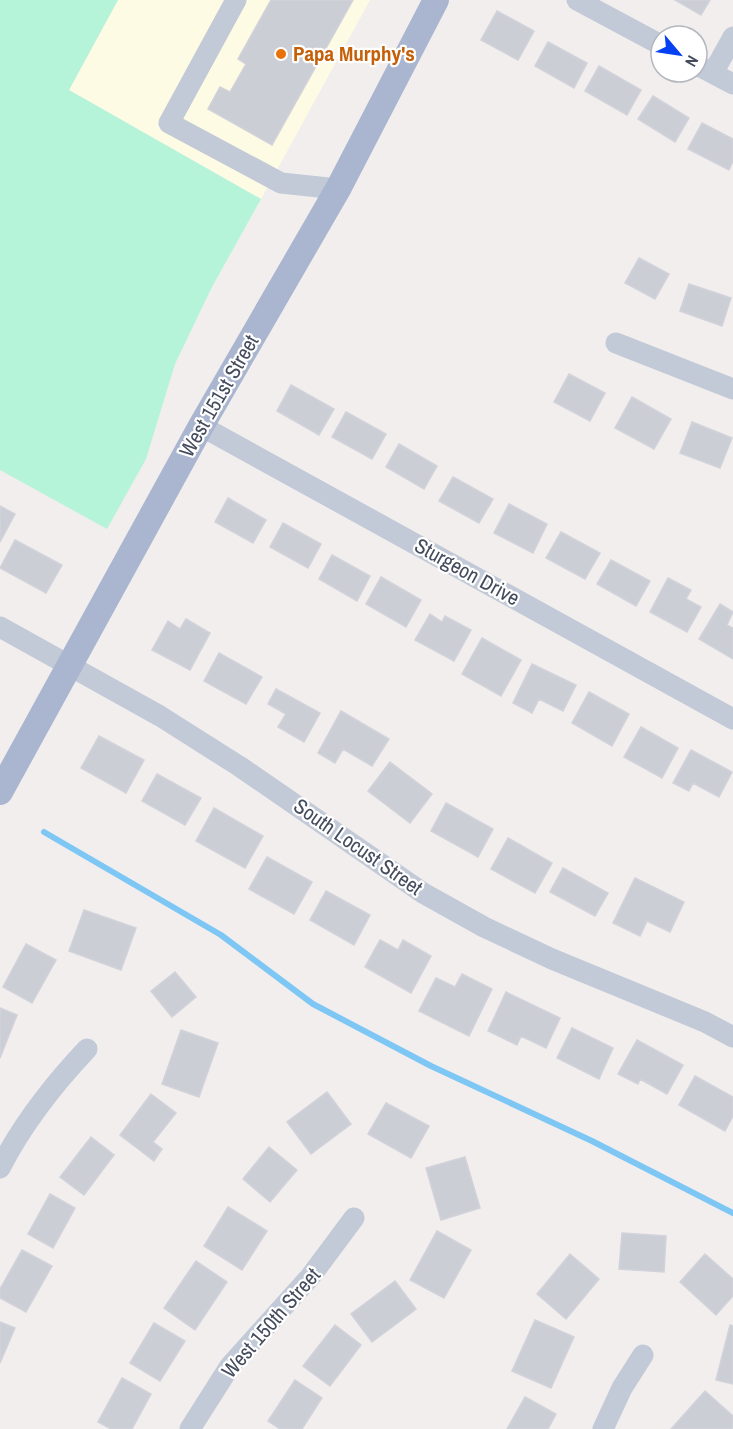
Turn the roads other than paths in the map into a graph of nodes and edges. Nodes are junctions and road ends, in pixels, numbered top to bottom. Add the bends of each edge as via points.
1 (236, 0) edge
2 (436, 0) edge
3 (577, 0) edge
4 (733, 37) edge
5 (649, 39) edge
6 (709, 64) edge
7 (709, 71) edge
8 (733, 84) edge
9 (338, 189) junction
10 (616, 343) dead end
11 (733, 389) edge
12 (201, 426) junction
13 (0, 627) edge
14 (70, 664) junction
15 (733, 719) edge
16 (0, 792) edge
17 (733, 1037) edge
18 (87, 1049) dead end
19 (0, 1168) edge
20 (354, 1218) dead end
21 (643, 1355) dead end
22 (190, 1429) edge
23 (603, 1429) edge

1 - 9 street via 169,123 281,183
2 - 9 main road, West 151st Street
3 - 5 street
4 - 6 street
7 - 8 street
9 - 12 main road, West 151st Street
10 - 11 street
12 - 14 main road, West 151st Street
12 - 15 street, Sturgeon Drive
13 - 14 street, South Locust Street
14 - 16 main road, West 151st Street
14 - 17 street, South Locust Street via 239,766 433,898 484,927
18 - 19 street via 54,1083 23,1126
20 - 22 street, West 150th Street via 310,1277 230,1366
21 - 23 street

